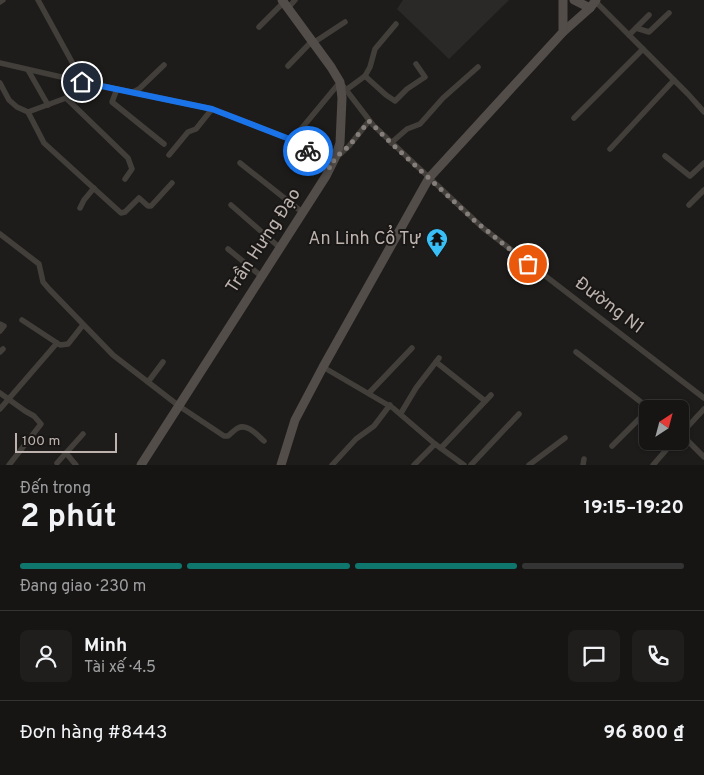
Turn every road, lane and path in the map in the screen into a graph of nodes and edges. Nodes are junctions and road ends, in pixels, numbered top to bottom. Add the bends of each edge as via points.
1 (38, 0) edge
2 (295, 0) edge
3 (563, 0) edge
4 (574, 0) edge
5 (285, 3) edge
6 (594, 3) edge
7 (669, 12) dead end
8 (649, 15) dead end
9 (344, 22) dead end
10 (396, 24) dead end
11 (259, 27) dead end
12 (636, 28) junction
13 (563, 32) junction
14 (629, 35) junction
15 (313, 42) junction
16 (643, 49) junction
17 (0, 62) edge
18 (416, 64) dead end
19 (164, 65) dead end
20 (288, 66) dead end
21 (478, 67) dead end
22 (28, 70) junction
23 (365, 76) junction
24 (674, 80) junction
25 (82, 82) junction
26 (0, 83) edge
27 (343, 86) junction
28 (117, 89) junction
29 (133, 92) junction
30 (66, 98) junction
31 (48, 105) junction
32 (212, 109) junction
33 (28, 112) junction
34 (704, 112) edge
35 (574, 118) dead end
36 (369, 121) junction
37 (292, 140) junction
38 (391, 143) junction
39 (164, 144) dead end
40 (610, 149) dead end
41 (169, 155) dead end
42 (665, 156) dead end
43 (335, 158) junction
44 (240, 163) dead end
45 (704, 163) edge
46 (330, 168) junction
47 (429, 178) junction
48 (126, 179) dead end
49 (172, 184) dead end
50 (94, 188) junction
51 (704, 190) edge
52 (231, 205) dead end
53 (689, 205) dead end
54 (80, 208) dead end
55 (302, 212) junction
56 (0, 234) edge
57 (279, 247) junction
58 (228, 249) dead end
59 (261, 276) junction
60 (22, 320) dead end
61 (0, 324) edge
62 (83, 325) junction
63 (0, 331) edge
64 (57, 343) junction
65 (412, 348) dead end
66 (576, 352) dead end
67 (162, 362) dead end
68 (323, 367) junction
69 (148, 382) junction
70 (0, 392) edge
71 (369, 393) junction
72 (491, 395) dead end
73 (704, 398) edge
74 (8, 399) junction
75 (485, 401) junction
76 (639, 401) edge
77 (390, 405) junction
78 (178, 406) junction
79 (0, 409) edge
80 (704, 409) edge
81 (400, 413) junction
82 (519, 414) dead end
83 (639, 419) edge
84 (689, 425) edge
85 (83, 434) dead end
86 (565, 438) dead end
87 (264, 442) dead end
88 (689, 443) edge
89 (438, 446) junction
90 (612, 446) dead end
91 (667, 450) edge
92 (66, 454) junction
93 (704, 457) edge
94 (57, 463) dead end
95 (657, 463) edge
96 (9, 465) edge
97 (76, 465) edge
98 (141, 465) edge
99 (281, 465) edge
100 (332, 465) edge
101 (414, 465) edge
102 (464, 465) edge
103 (471, 465) edge
104 (529, 465) edge

1 - 25 street
2 - 5 street
3 - 13 street
4 - 6 street
5 - 11 street
5 - 15 street
6 - 13 street
6 - 14 street
7 - 12 street via 649,32
8 - 12 street
9 - 15 street
10 - 23 street via 375,49
12 - 14 street
13 - 47 street
14 - 16 street
15 - 20 street
15 - 27 street
16 - 24 street
16 - 35 street
17 - 22 street
18 - 23 street via 425,78 395,100
19 - 29 street
21 - 38 street via 420,124 407,129
22 - 25 street
22 - 31 street
23 - 27 street
24 - 34 street
24 - 40 street
25 - 28 street
25 - 30 street
26 - 33 street via 9,100
27 - 36 street, Đường N1
27 - 37 street
27 - 43 street, Trần Hưng Đạo via 340,142
28 - 29 street
28 - 39 street via 112,102
29 - 32 street
30 - 31 street
30 - 48 street via 128,158 132,169
31 - 33 street
32 - 37 street
32 - 41 street via 196,130 188,132
33 - 50 street via 44,143
36 - 38 street, Đường N1
36 - 43 street
37 - 46 street
38 - 47 street, Đường N1
42 - 45 street via 690,176
43 - 46 street, Trần Hưng Đạo
44 - 55 street
46 - 55 street, Trần Hưng Đạo
47 - 68 street
47 - 73 street, Đường N1 via 500,242
49 - 50 street via 151,206 139,198 124,213
50 - 54 street
51 - 53 street
52 - 57 street
55 - 57 street, Trần Hưng Đạo
56 - 62 street via 39,264 43,282
57 - 59 street, Trần Hưng Đạo
58 - 59 street
59 - 78 street, Trần Hưng Đạo
60 - 64 street
61 - 63 street via 4,326
62 - 64 street via 68,344
62 - 69 street via 113,355
64 - 74 street
65 - 71 street
66 - 76 street
67 - 69 street
68 - 71 street
68 - 99 street via 295,420
69 - 78 street
70 - 74 street
71 - 77 street
72 - 75 street
74 - 79 street
74 - 96 street via 41,424
75 - 81 street via 438,360
75 - 89 street
77 - 81 street
77 - 100 street via 374,426 356,439
78 - 87 street via 224,436 243,427
78 - 98 street, Trần Hưng Đạo
80 - 84 street
81 - 89 street
82 - 103 street
83 - 90 street
85 - 92 street
86 - 104 street
88 - 93 street
89 - 101 street
89 - 102 street
91 - 95 street
92 - 94 street
92 - 97 street

